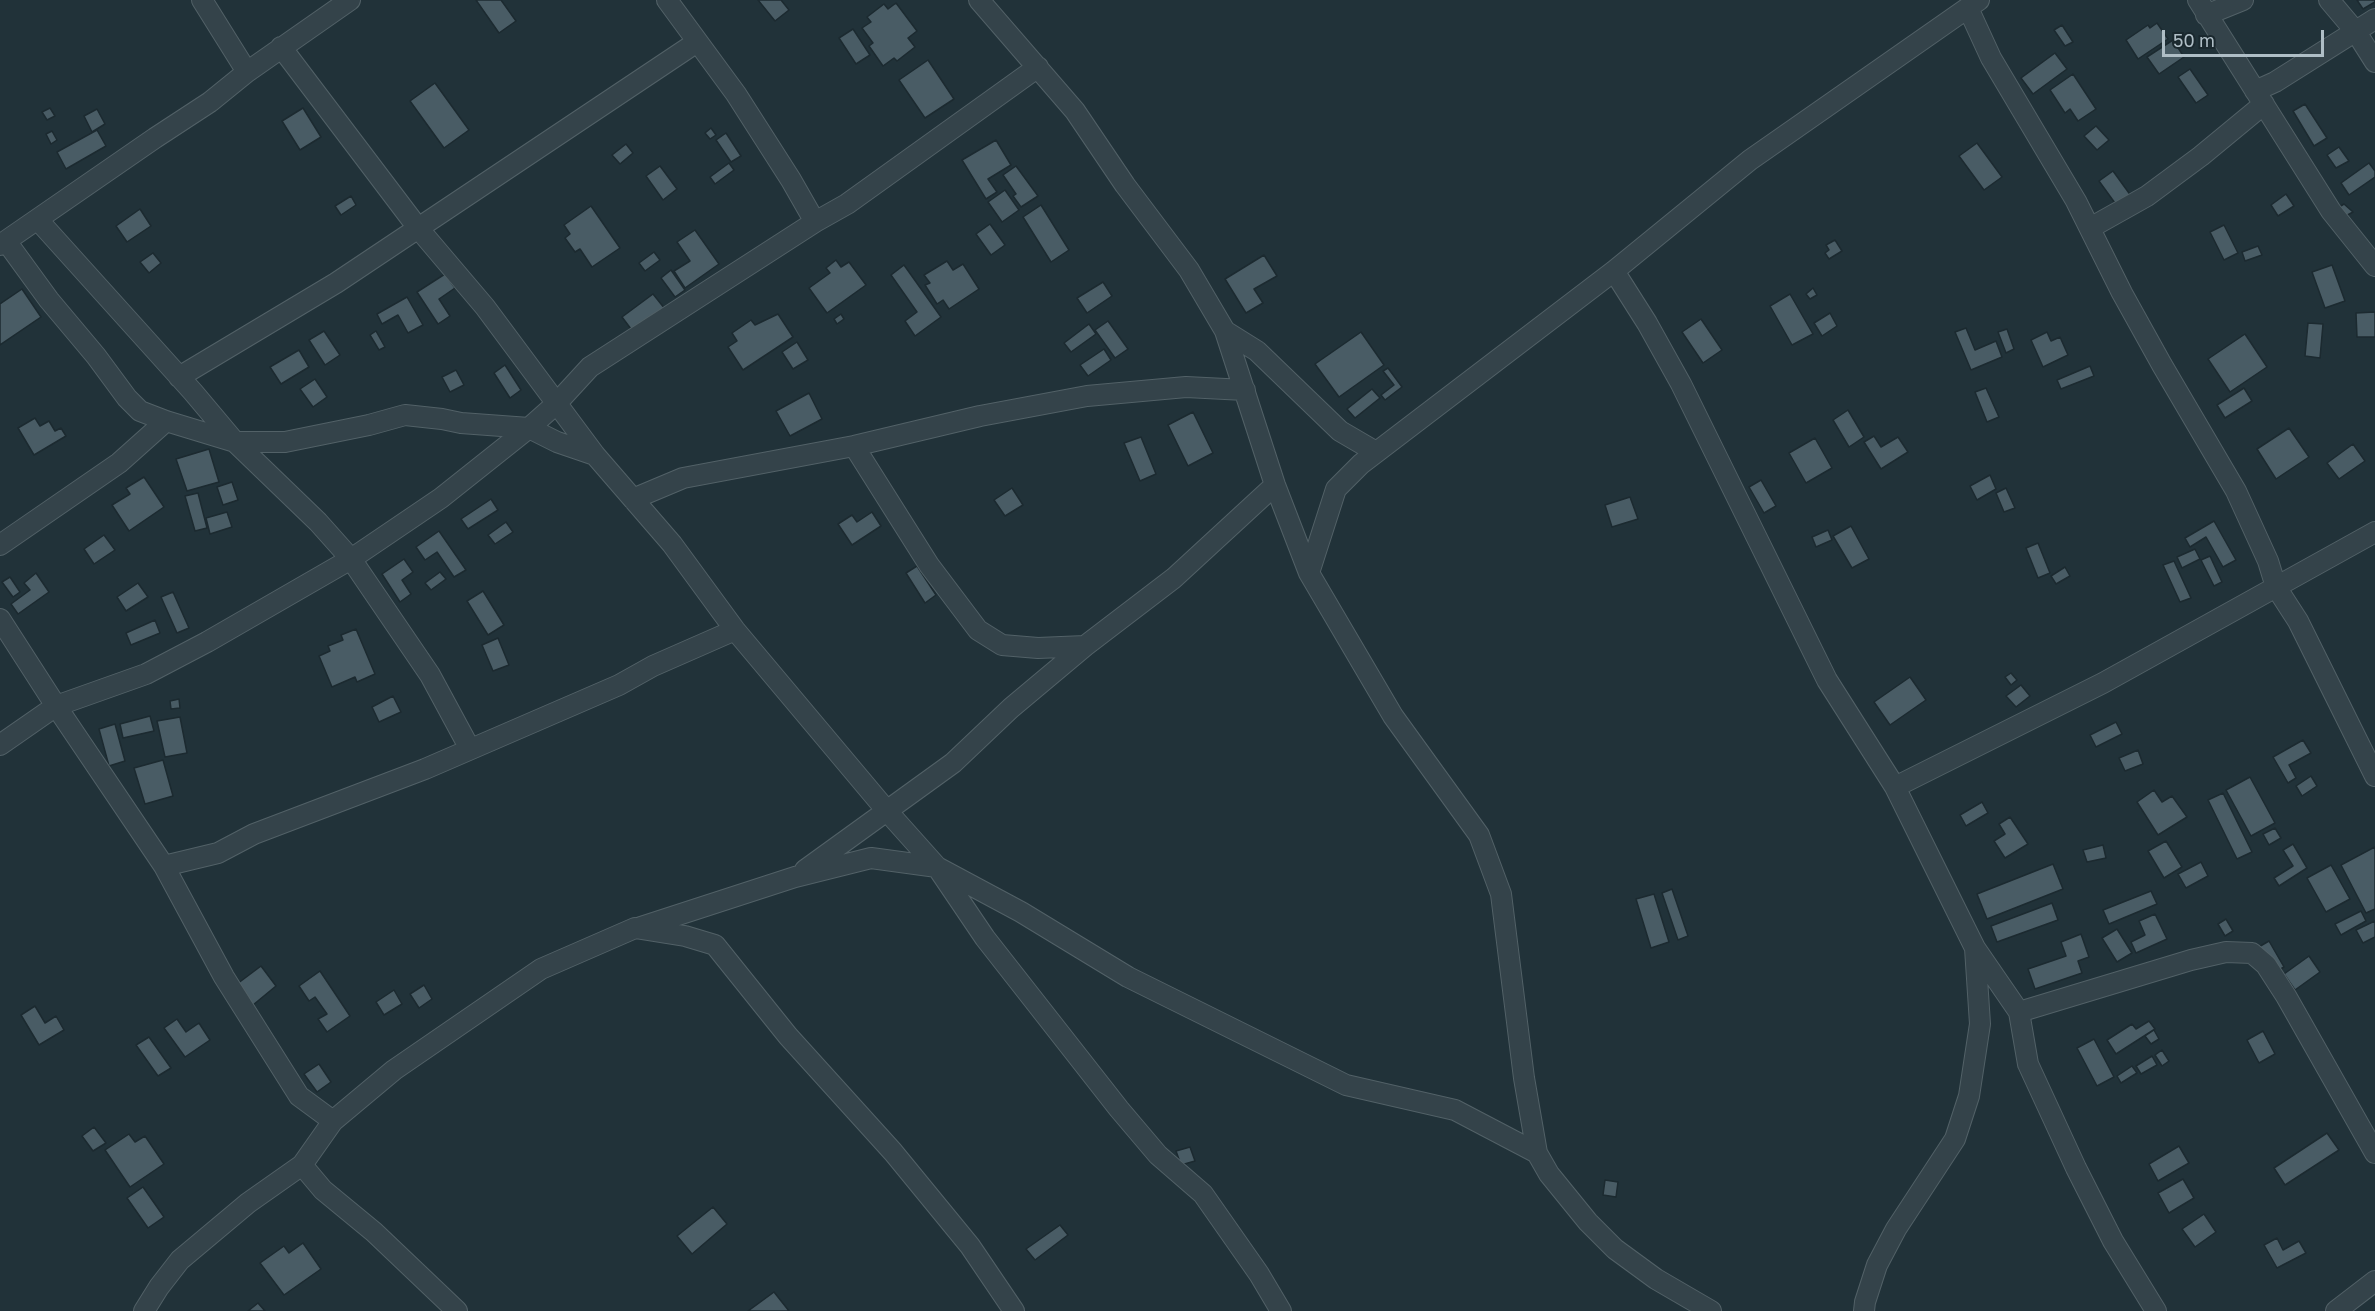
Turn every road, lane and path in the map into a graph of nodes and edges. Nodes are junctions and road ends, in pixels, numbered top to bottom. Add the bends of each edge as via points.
1 (202, 0) edge
2 (350, 0) edge
3 (667, 0) edge
4 (980, 0) edge
5 (2243, 0) edge
6 (2330, 0) edge
7 (1973, 4) edge
8 (2202, 7) edge
9 (2375, 19) edge
10 (2356, 32) junction
11 (697, 42) junction
12 (281, 47) junction
13 (2375, 62) edge
14 (1038, 67) junction
15 (247, 72) junction
16 (2259, 98) junction
17 (38, 220) junction
18 (814, 222) junction
19 (418, 228) junction
20 (2090, 228) junction
21 (3, 243) edge
22 (2375, 266) edge
23 (1614, 272) junction
24 (1225, 332) junction
25 (179, 377) junction
26 (1245, 390) junction
27 (556, 404) junction
28 (166, 422) junction
29 (529, 428) junction
30 (235, 441) junction
31 (854, 446) junction
32 (1376, 452) junction
33 (596, 455) junction
34 (1275, 485) junction
35 (633, 499) junction
36 (2375, 532) edge
37 (0, 545) edge
38 (351, 559) junction
39 (1309, 573) junction
40 (2276, 587) junction
41 (0, 619) edge
42 (735, 630) junction
43 (1085, 646) junction
44 (56, 706) junction
45 (0, 745) edge
46 (470, 749) junction
47 (2375, 776) edge
48 (1895, 787) junction
49 (887, 811) junction
50 (164, 866) junction
51 (938, 867) junction
52 (795, 877) junction
53 (635, 928) junction
54 (1975, 948) junction
55 (2019, 1012) junction
56 (333, 1121) junction
57 (1537, 1153) junction
58 (2375, 1153) edge
59 (302, 1165) junction
60 (2375, 1281) edge
61 (144, 1311) edge
62 (457, 1311) edge
63 (1014, 1311) edge
64 (1281, 1311) edge
65 (1711, 1311) edge
66 (1864, 1311) edge
67 (2156, 1311) edge
68 (2336, 1311) edge

1 - 15 street
2 - 12 street
3 - 11 street
4 - 14 street
5 - 8 street
6 - 10 street
7 - 20 street via 1991,58
7 - 23 street via 1750,160
8 - 16 street
9 - 10 street
10 - 13 street
10 - 16 street via 2275,82
11 - 18 street via 736,94
11 - 19 street
12 - 15 street
12 - 19 street
14 - 18 street via 847,204
14 - 24 street via 1189,270
15 - 17 street via 210,102
16 - 20 street via 2202,156 2147,196
16 - 22 street via 2331,211
17 - 21 street
17 - 25 street
18 - 27 street via 590,367
19 - 25 street via 336,284
19 - 27 street via 485,307
20 - 40 street via 2122,293 2236,491
21 - 28 street via 127,398 140,411
23 - 32 street
23 - 48 street via 1681,384 1827,680
24 - 26 street
24 - 32 street via 1257,351 1340,431
25 - 30 street
26 - 31 street via 1186,387 1087,396
26 - 34 street
27 - 29 street
27 - 33 street
28 - 30 street
28 - 37 street via 119,463
29 - 30 street via 405,416 285,442
29 - 33 street
29 - 38 street via 441,498
30 - 38 street
31 - 35 street via 683,478
31 - 43 street via 929,565 978,630 1002,645
32 - 39 street via 1336,489
33 - 35 street
34 - 39 street
34 - 43 street via 1174,578
35 - 42 street via 672,544
36 - 40 street
38 - 44 street via 146,674
38 - 46 street via 430,675
39 - 57 street via 1393,716 1479,835 1501,894
40 - 47 street via 2298,621
40 - 48 street via 2103,683
41 - 44 street
42 - 46 street
42 - 49 street
43 - 49 street via 953,763
44 - 45 street
44 - 50 street
46 - 50 street via 254,834 218,853
48 - 54 street
49 - 51 street
49 - 52 street
50 - 56 street via 224,977 299,1096
51 - 52 street via 872,858
51 - 57 street via 1128,977 1346,1085 1455,1110
51 - 64 street via 985,938 1119,1109 1158,1155 1203,1194
52 - 53 street
53 - 56 street via 541,969 394,1070
53 - 63 street via 715,945 788,1036 970,1246
54 - 55 street
54 - 66 street via 1980,1024 1962,1118 1955,1139 1877,1265
55 - 58 street via 2191,960 2226,952 2252,953 2266,965 2286,996
55 - 67 street via 2028,1064 2037,1085 2113,1241
56 - 59 street
57 - 65 street via 1588,1222 1615,1249
59 - 61 street via 248,1203 180,1260
59 - 62 street via 324,1190
60 - 68 street

